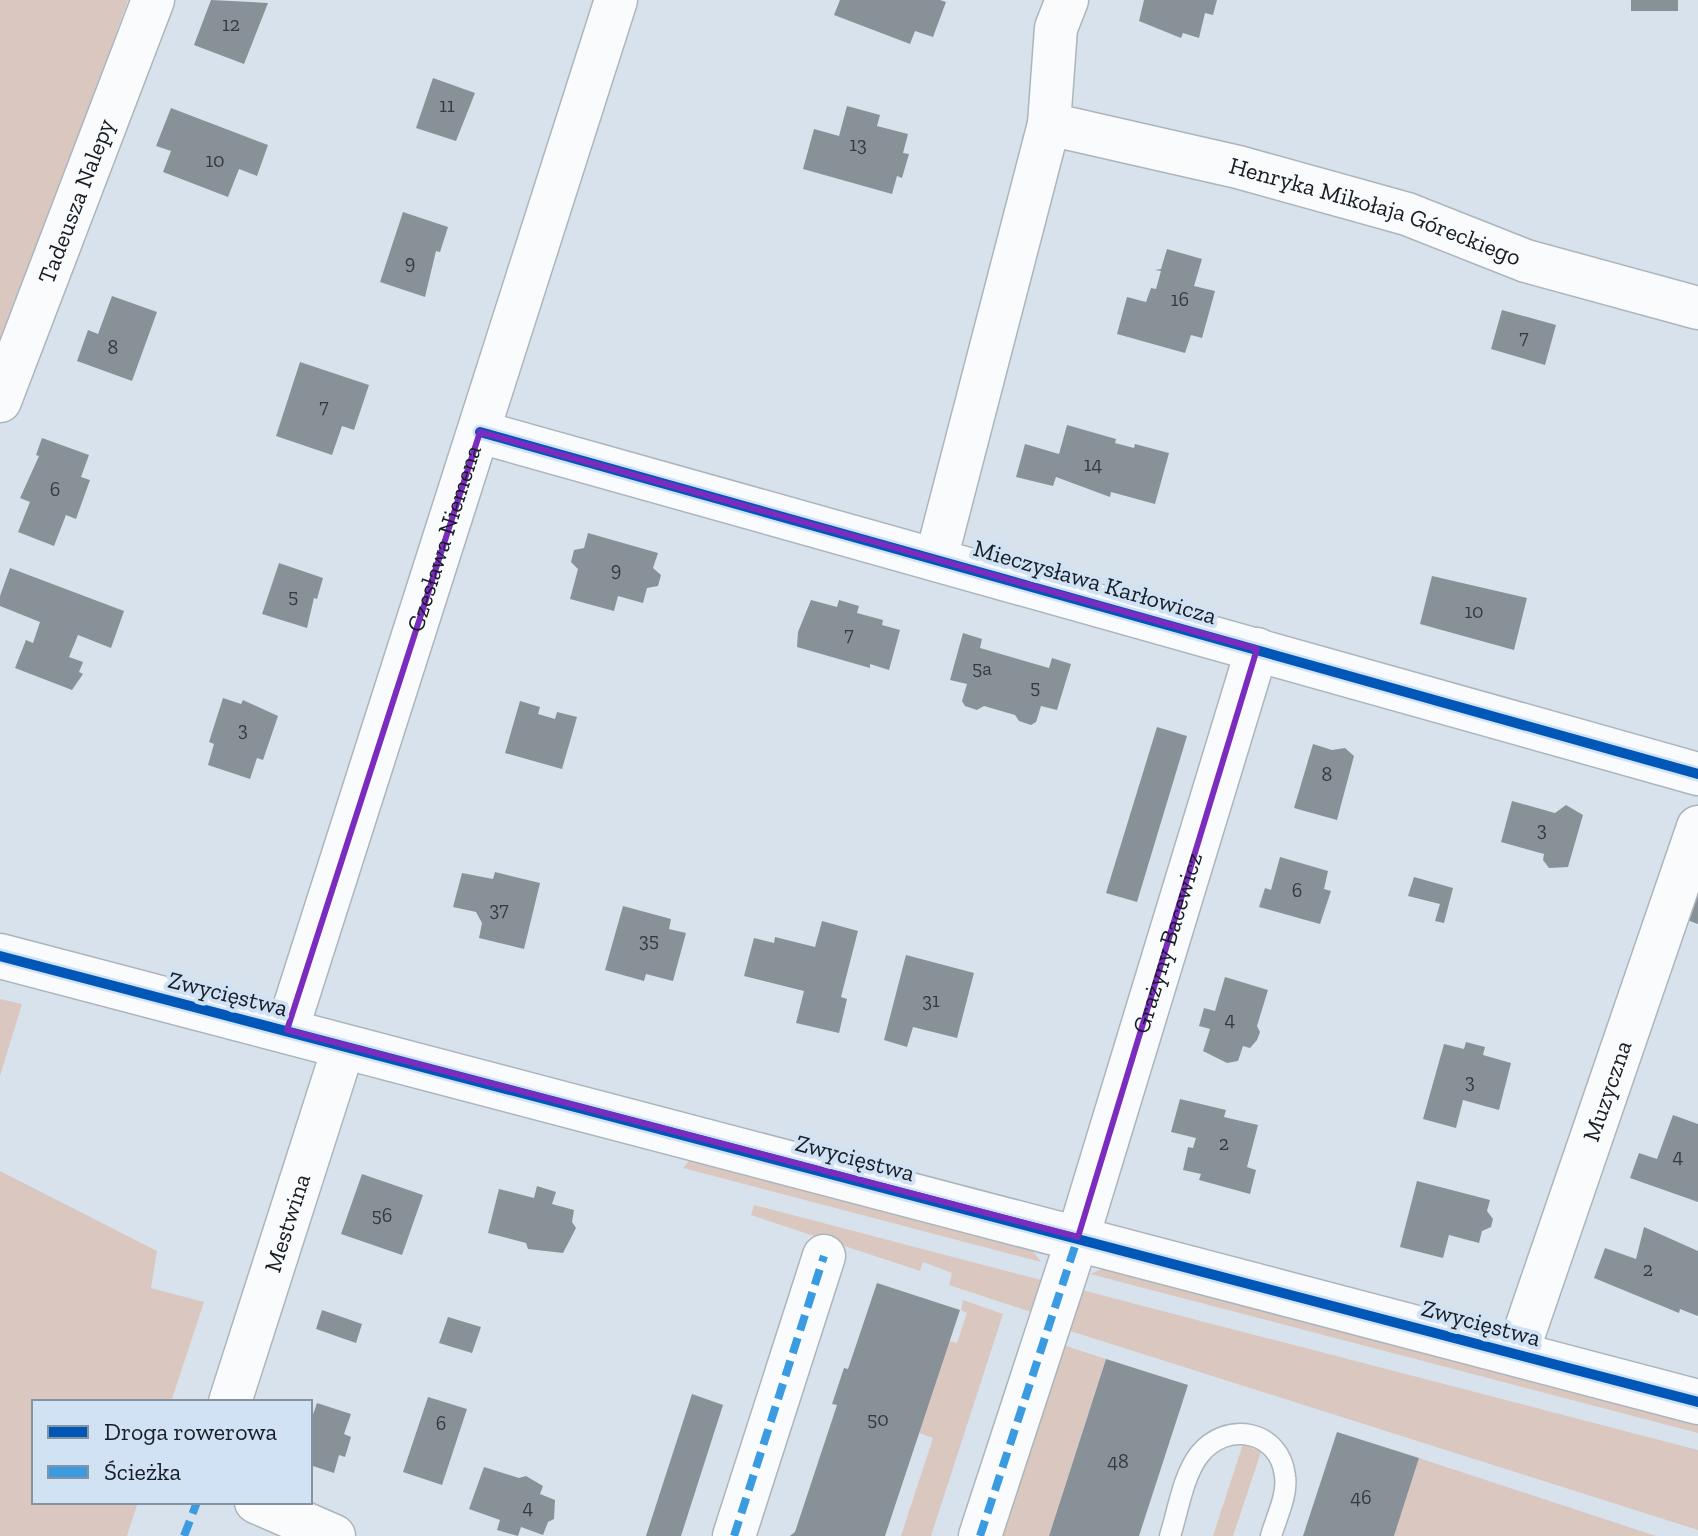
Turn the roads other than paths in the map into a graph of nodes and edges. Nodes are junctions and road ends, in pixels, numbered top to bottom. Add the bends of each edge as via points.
1 (153, 0) edge
2 (616, 0) edge
3 (1067, 0) edge
4 (1049, 124) junction
5 (1698, 308) edge
6 (0, 401) edge
7 (480, 432) junction
8 (936, 559) junction
9 (1257, 649) junction
10 (1698, 774) edge
11 (1698, 827) edge
12 (0, 956) edge
13 (287, 1030) junction
14 (344, 1046) junction
15 (1078, 1237) junction
16 (824, 1256) dead end
17 (1517, 1354) junction
18 (231, 1400) edge
19 (1698, 1402) edge
20 (260, 1504) edge
21 (328, 1535) edge
22 (734, 1536) edge
23 (980, 1536) edge
24 (1170, 1536) edge
25 (1271, 1536) edge

1 - 6 street, Tadeusza Nalepy
2 - 7 street, Czesława Niemena
3 - 4 street, Mieczysława Karłowicza via 1056,28
4 - 5 street, Henryka Mikołaja Góreckiego via 1238,167 1407,214 1526,261
4 - 8 street, Mieczysława Karłowicza
7 - 8 street, Mieczysława Karłowicza
7 - 13 street, Czesława Niemena
8 - 9 street, Mieczysława Karłowicza
9 - 10 street, Mieczysława Karłowicza
9 - 15 street, Grażyny Bacewicz
11 - 17 street, Muzyczna
12 - 13 street, Zwycięstwa
13 - 14 street, Zwycięstwa
14 - 15 street, Zwycięstwa
14 - 18 street, Mestwina
15 - 17 street, Zwycięstwa
15 - 23 street, Grażyny Bacewicz
16 - 22 street
17 - 19 street, Zwycięstwa
20 - 21 street
24 - 25 lane via 1198,1456 1216,1440 1239,1433 1266,1441 1282,1463 1286,1481

